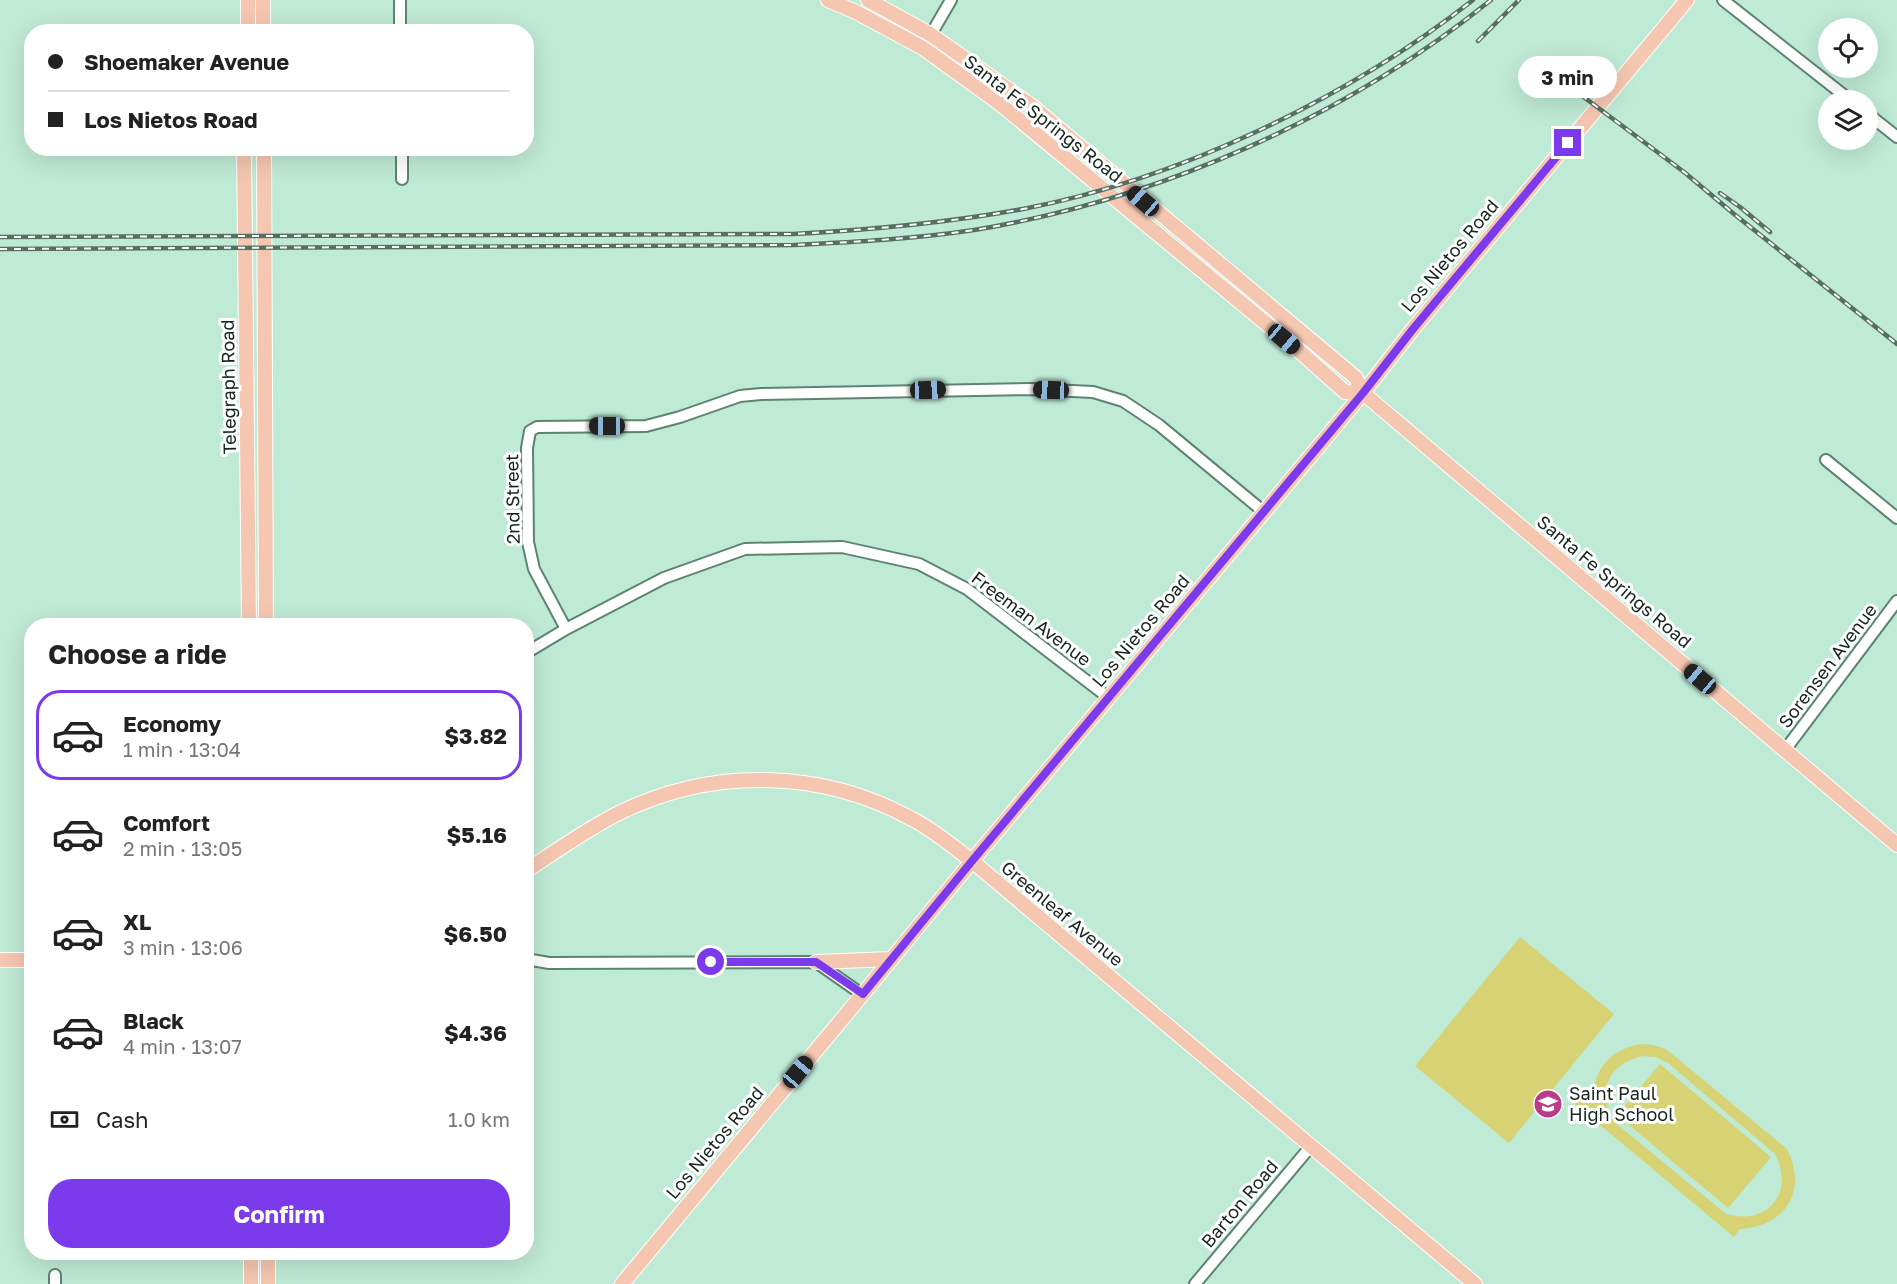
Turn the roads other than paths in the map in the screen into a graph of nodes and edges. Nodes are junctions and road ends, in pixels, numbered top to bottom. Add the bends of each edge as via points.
1 (248, 0) edge
2 (263, 0) edge
3 (400, 0) edge
4 (828, 0) edge
5 (868, 0) edge
6 (951, 0) edge
7 (1687, 0) edge
8 (1723, 0) edge
9 (248, 24) edge
10 (263, 24) edge
11 (400, 24) edge
12 (930, 34) junction
13 (923, 48) junction
14 (1837, 90) edge
15 (1878, 122) edge
16 (1897, 137) edge
17 (244, 156) edge
18 (264, 156) edge
19 (402, 156) edge
20 (402, 179) dead end
21 (1270, 306) junction
22 (1259, 318) junction
23 (1363, 393) junction
24 (1826, 460) dead end
25 (1264, 512) junction
26 (1897, 518) edge
27 (1897, 601) edge
28 (249, 618) edge
29 (266, 618) edge
30 (566, 629) junction
31 (534, 648) edge
32 (1108, 698) junction
33 (1785, 750) junction
34 (1897, 845) edge
35 (972, 861) junction
36 (534, 866) edge
37 (892, 959) junction
38 (0, 960) edge
39 (24, 960) edge
40 (534, 960) edge
41 (816, 962) junction
42 (863, 994) junction
43 (1311, 1146) junction
44 (251, 1260) edge
45 (268, 1260) edge
46 (251, 1284) edge
47 (268, 1284) edge
48 (622, 1284) edge
49 (1195, 1284) edge
50 (1475, 1284) edge

1 - 9 main road
2 - 10 main road
3 - 11 street
4 - 13 main road, Santa Fe Springs Road
5 - 12 main road, Santa Fe Springs Road
6 - 12 street
7 - 23 main road, Los Nietos Road
8 - 14 street
12 - 13 street
12 - 21 main road, Santa Fe Springs Road via 1032,106
13 - 22 main road, Santa Fe Springs Road via 999,103
15 - 16 street
17 - 28 main road, Telegraph Road
18 - 29 main road, Telegraph Road
19 - 20 street
21 - 22 main road
21 - 23 main road, Santa Fe Springs Road via 1356,378
22 - 23 main road, Santa Fe Springs Road via 1345,392
23 - 25 main road, Los Nietos Road
23 - 33 main road, Santa Fe Springs Road
24 - 26 street
25 - 30 street, 2nd Street via 1159,424 1123,401 1093,392 1030,389 761,394 740,396 646,426 537,427 530,431 527,448 528,542 534,569
25 - 32 main road, Los Nietos Road
27 - 33 street, Sorensen Avenue
30 - 31 street, Freeman Avenue
30 - 32 street, Freeman Avenue via 664,578 745,549 842,547 919,564 967,589
32 - 35 main road, Los Nietos Road
33 - 34 main road, Santa Fe Springs Road
35 - 36 main road, Greenleaf Avenue via 924,826 877,802 824,786 763,780 706,784 650,799 617,813
35 - 37 main road, Los Nietos Road
35 - 43 main road, Greenleaf Avenue
37 - 41 main road
37 - 42 main road, Los Nietos Road
38 - 39 main road
40 - 41 street
41 - 42 street
42 - 48 main road, Los Nietos Road
43 - 49 street, Barton Road
43 - 50 main road, Greenleaf Avenue
44 - 46 main road
45 - 47 main road

